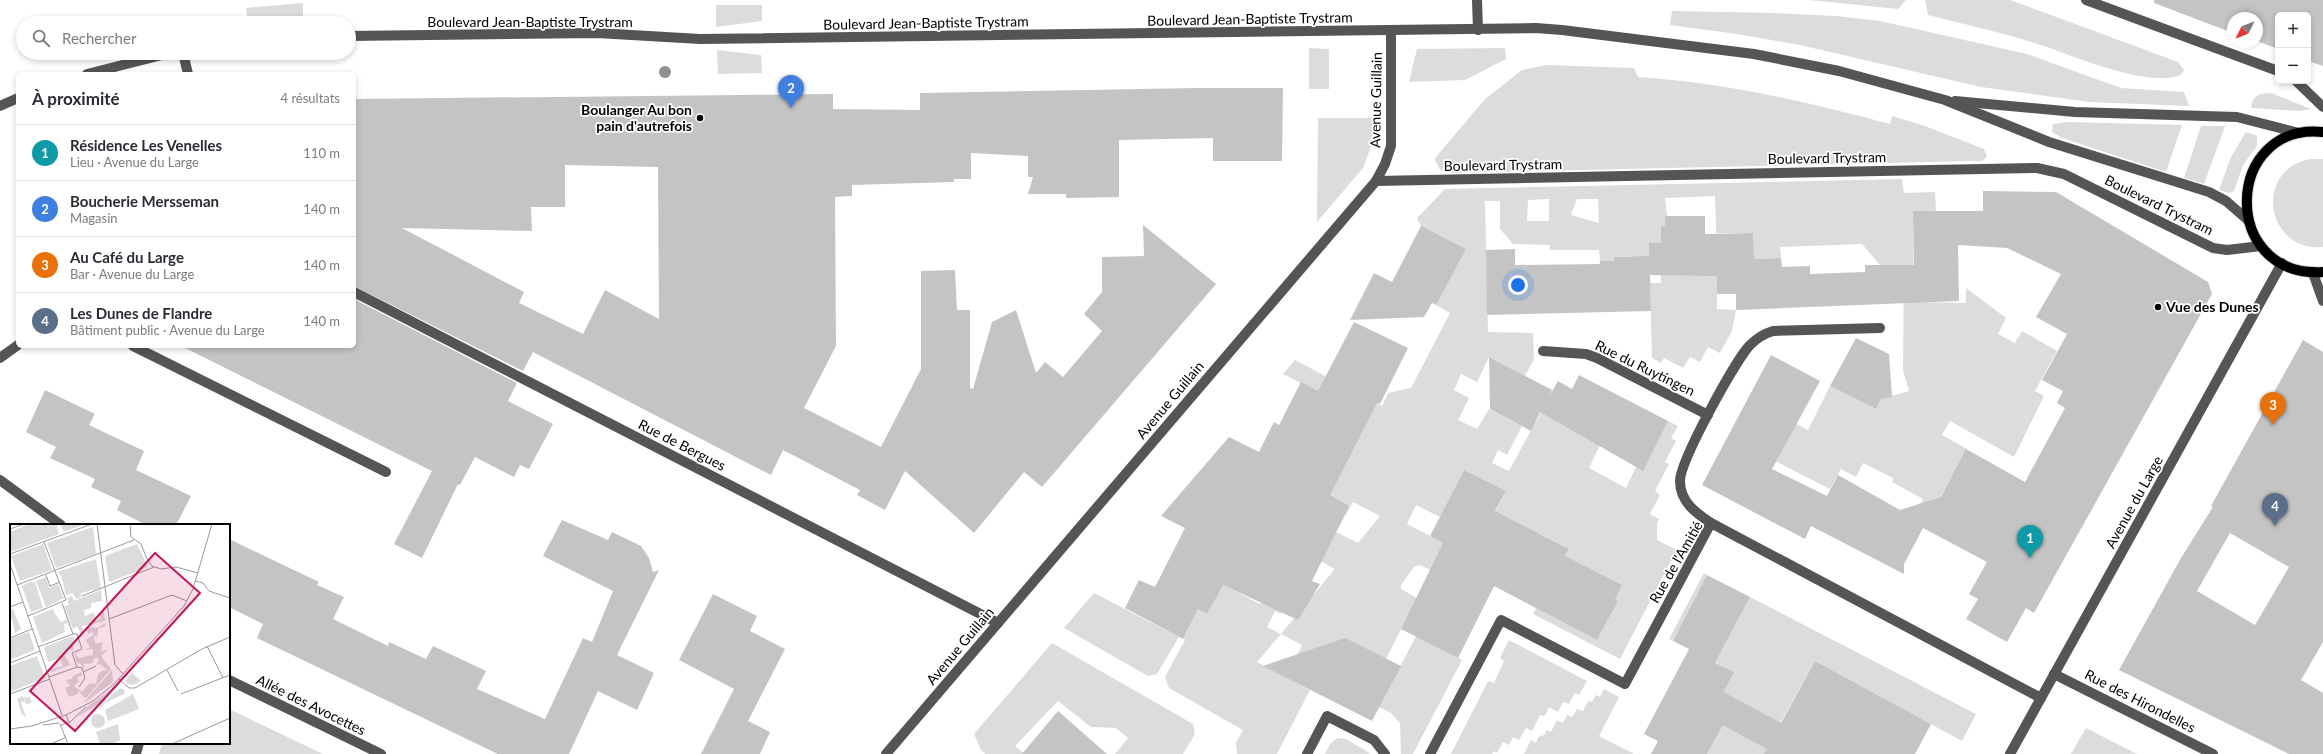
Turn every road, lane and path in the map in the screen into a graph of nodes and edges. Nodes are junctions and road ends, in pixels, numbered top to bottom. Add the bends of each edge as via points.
1 (1477, 0) edge
2 (2086, 0) edge
3 (1478, 30) junction
4 (1503, 30) joint
5 (1391, 31) junction
6 (356, 36) edge
7 (142, 60) edge
8 (185, 60) edge
9 (2275, 70) edge
10 (95, 72) edge
11 (188, 72) edge
12 (2299, 84) edge
13 (16, 99) edge
14 (1945, 100) junction
15 (0, 106) edge
16 (2323, 107) edge
17 (2322, 131) edge
18 (2299, 133) junction
19 (1376, 181) junction
20 (2248, 221) junction
21 (2261, 246) junction
22 (2282, 264) junction
23 (2318, 273) edge
24 (356, 293) edge
25 (2323, 302) edge
26 (1880, 328) dead end
27 (16, 346) edge
28 (137, 348) edge
29 (1544, 351) dead end
30 (0, 358) edge
31 (1708, 415) junction
32 (386, 472) dead end
33 (0, 480) edge
34 (1711, 523) junction
35 (60, 524) edge
36 (998, 623) junction
37 (2054, 674) junction
38 (230, 680) edge
39 (2041, 698) junction
40 (139, 744) edge
41 (136, 754) edge
42 (381, 754) edge
43 (886, 754) edge
44 (1307, 754) edge
45 (1386, 754) edge
46 (1430, 754) edge
47 (2010, 754) edge
48 (2213, 754) edge

1 - 3 street
2 - 9 street
3 - 4 street, Boulevard Jean-Baptiste Trystram
3 - 5 street, Boulevard Jean-Baptiste Trystram
4 - 14 street, Boulevard Trystram via 1562,30 1754,54 1815,65
5 - 6 street, Boulevard Jean-Baptiste Trystram via 700,39 597,33
5 - 19 street, Avenue Guillain via 1391,146
7 - 10 street
8 - 11 street
12 - 16 street
13 - 15 street
14 - 18 street, Boulevard Trystram via 2075,112 2237,117
14 - 20 street, Boulevard Trystram via 2075,151 2209,192 2226,201
17 - 18 main road
18 - 20 main road via 2270,148 2253,169 2246,194
19 - 21 street, Boulevard Trystram via 2037,168 2056,171 2073,178 2213,248 2226,250
19 - 36 street, Avenue Guillain
20 - 21 main road
21 - 22 main road
22 - 23 main road via 2297,270
22 - 37 street, Avenue du Large
23 - 25 street
24 - 36 street, Rue de Bergues
26 - 31 street via 1785,330 1763,334 1743,354
27 - 30 street
28 - 32 street
29 - 31 street, Rue du Ruytingen via 1586,354 1597,358
31 - 34 street via 1691,447 1680,480 1681,491 1690,507
33 - 35 street
34 - 39 street, Rue de l'Amitié
34 - 46 street, Rue de l'Amitié via 1625,684 1501,620
36 - 43 street, Avenue Guillain
37 - 39 street, Avenue du Large
37 - 48 street, Rue des Hirondelles
38 - 42 street, Allée des Avocettes
39 - 47 street, Avenue du Large
40 - 41 street
44 - 45 street via 1327,716 1374,740

